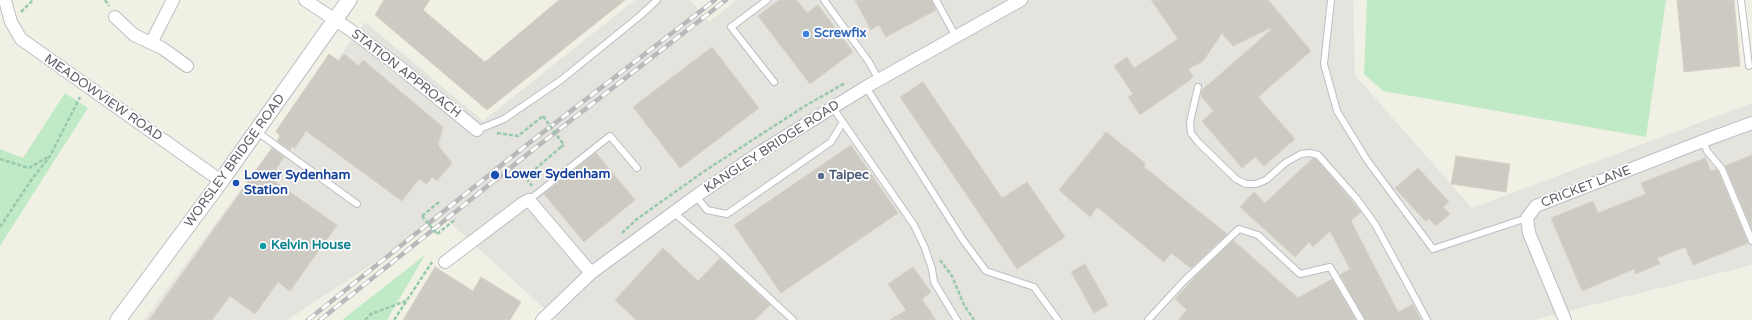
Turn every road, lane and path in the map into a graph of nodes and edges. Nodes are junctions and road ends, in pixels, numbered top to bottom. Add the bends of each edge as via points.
1 (5, 0) edge
2 (173, 0) edge
3 (306, 0) edge
4 (350, 0) edge
5 (656, 0) edge
6 (767, 0) edge
7 (824, 0) edge
8 (936, 0) edge
9 (1331, 0) edge
10 (1741, 0) edge
11 (1018, 1) edge
12 (115, 17) dead end
13 (336, 20) junction
14 (956, 37) junction
15 (151, 43) junction
16 (187, 66) dead end
17 (1749, 66) dead end
18 (852, 79) dead end
19 (879, 80) junction
20 (774, 82) dead end
21 (86, 87) junction
22 (866, 87) junction
23 (1198, 87) dead end
24 (833, 108) junction
25 (843, 122) junction
26 (1752, 124) edge
27 (477, 130) joint
28 (256, 131) junction
29 (518, 136) dead end
30 (1703, 141) junction
31 (50, 156) junction
32 (0, 159) edge
33 (637, 168) dead end
34 (519, 169) dead end
35 (526, 177) junction
36 (221, 181) junction
37 (530, 184) dead end
38 (696, 196) junction
39 (529, 200) junction
40 (440, 201) dead end
41 (357, 204) dead end
42 (673, 212) junction
43 (1527, 218) junction
44 (456, 219) dead end
45 (0, 227) edge
46 (617, 237) dead end
47 (1752, 241) edge
48 (439, 261) joint
49 (591, 273) junction
50 (406, 301) junction
51 (118, 320) edge
52 (365, 320) edge
53 (394, 320) edge
54 (542, 320) edge
55 (793, 320) edge
56 (957, 320) edge
57 (1058, 320) edge
58 (1148, 320) edge
59 (1361, 320) edge
60 (1427, 320) edge
61 (1565, 320) edge

1 - 21 street, MEADOWVIEW ROAD via 11,22 21,39
2 - 15 street
3 - 13 street, STATION APPROACH
4 - 13 street, WORSLEY BRIDGE ROAD
5 - 27 lane via 561,80 504,119
6 - 20 lane via 731,27
7 - 19 lane
8 - 14 lane
9 - 43 lane via 1324,64 1337,111 1367,160 1433,249
10 - 17 lane
11 - 14 street, KANGLEY BRIDGE ROAD
12 - 15 street via 134,35
13 - 27 street, STATION APPROACH via 397,65
13 - 28 street, WORSLEY BRIDGE ROAD
14 - 19 street, KANGLEY BRIDGE ROAD
15 - 16 street
18 - 46 path via 712,166 637,219
19 - 22 street, KANGLEY BRIDGE ROAD
21 - 31 path
21 - 36 street, MEADOWVIEW ROAD
22 - 24 street, KANGLEY BRIDGE ROAD
22 - 57 lane via 963,240 986,271 1034,286
23 - 60 lane via 1190,122 1191,133 1198,142 1236,179 1246,184 1266,180 1285,163 1301,154 1318,155 1375,224
24 - 25 lane
24 - 38 street, KANGLEY BRIDGE ROAD via 762,151
25 - 38 lane via 831,142 727,214 707,210
25 - 56 lane via 914,225 926,248 934,282
26 - 30 street, CRICKET LANE
28 - 36 street, WORSLEY BRIDGE ROAD
28 - 41 lane
29 - 35 path, bridge via 543,116 564,145
30 - 43 street, CRICKET LANE via 1536,206
30 - 47 lane via 1707,151 1722,169
31 - 32 path via 29,168
31 - 45 path
33 - 39 lane via 610,136
34 - 35 path
35 - 37 path
36 - 51 street, WORSLEY BRIDGE ROAD
38 - 42 street, KANGLEY BRIDGE ROAD
39 - 48 street
39 - 49 street
40 - 44 path, bridge via 422,216 437,234
42 - 49 street, KANGLEY BRIDGE ROAD
42 - 55 lane
43 - 61 street, CRICKET LANE via 1529,233
48 - 50 path
49 - 54 street, KANGLEY BRIDGE ROAD
50 - 52 path via 371,314
50 - 53 path
58 - 59 lane via 1238,229 1258,235 1300,274 1330,267

